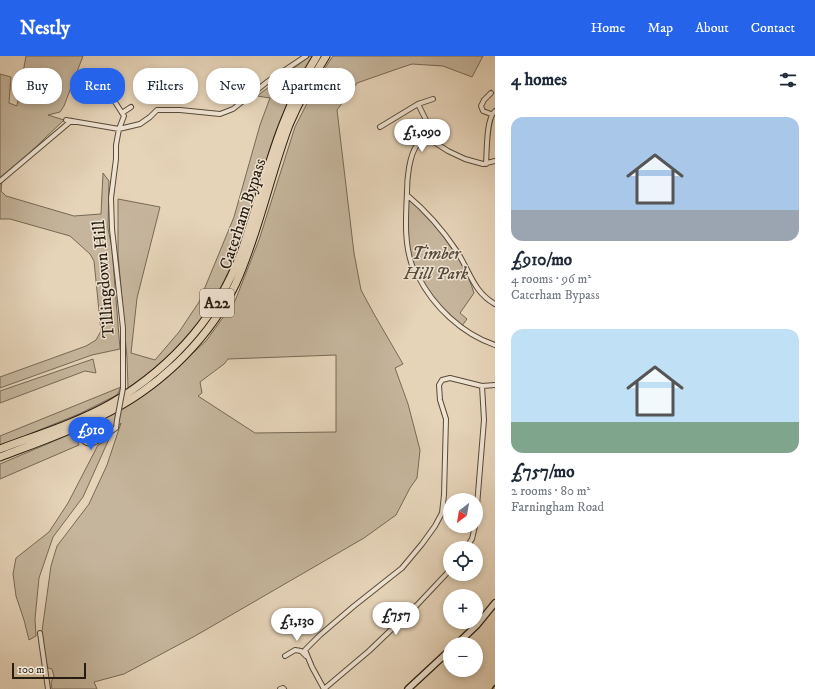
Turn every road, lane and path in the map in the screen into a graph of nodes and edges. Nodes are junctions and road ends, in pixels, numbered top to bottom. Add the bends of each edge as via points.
1 (306, 56) edge
2 (317, 56) edge
3 (326, 56) edge
4 (491, 93) dead end
5 (433, 99) dead end
6 (116, 104) edge
7 (418, 104) junction
8 (131, 106) dead end
9 (493, 112) edge
10 (122, 113) junction
11 (380, 127) dead end
12 (119, 129) junction
13 (424, 139) junction
14 (495, 161) edge
15 (486, 164) junction
16 (0, 181) edge
17 (407, 194) junction
18 (495, 304) edge
19 (495, 345) edge
20 (495, 385) edge
21 (482, 386) junction
22 (76, 427) junction
23 (0, 449) edge
24 (0, 457) edge
25 (478, 493) edge
26 (443, 579) edge
27 (495, 603) edge
28 (40, 633) dead end
29 (464, 637) edge
30 (285, 656) dead end
31 (307, 656) junction
32 (443, 656) edge
33 (48, 689) edge
34 (280, 689) edge
35 (284, 689) edge
36 (324, 689) edge
37 (408, 689) edge

1 - 12 street via 233,109 220,114 157,110 140,124
2 - 23 highway, Caterham Bypass / A22 via 296,92 282,124 235,269 221,297 202,325 158,371 111,403 79,419
3 - 22 highway, Caterham Bypass / A22 via 302,97 290,125 240,274 216,318 173,367 153,383 116,408
4 - 9 street via 481,106 483,111
5 - 7 street
6 - 10 street
7 - 11 street
7 - 13 street via 426,120
8 - 10 street
9 - 15 street via 489,121
10 - 12 street, Tillingdown Hill via 124,116
12 - 16 street via 68,120
12 - 22 street, Tillingdown Hill, bridge via 111,198 123,328 123,388 116,428 96,442 86,443 82,441
13 - 15 street via 465,159
13 - 17 street via 417,145 411,160
14 - 15 street
17 - 18 street via 442,230 458,252 478,289
17 - 19 street via 406,222 411,262 421,281 434,302 461,327 473,336
20 - 21 street
21 - 25 street via 484,420
21 - 31 street via 450,378 442,380 439,385 440,400 446,419 442,513 422,544 402,568 320,635 305,650
22 - 24 highway, Caterham Bypass / A22
26 - 36 street via 369,651
27 - 29 main road
28 - 33 street
30 - 31 street via 295,650
31 - 36 street
32 - 37 main road
34 - 35 street

